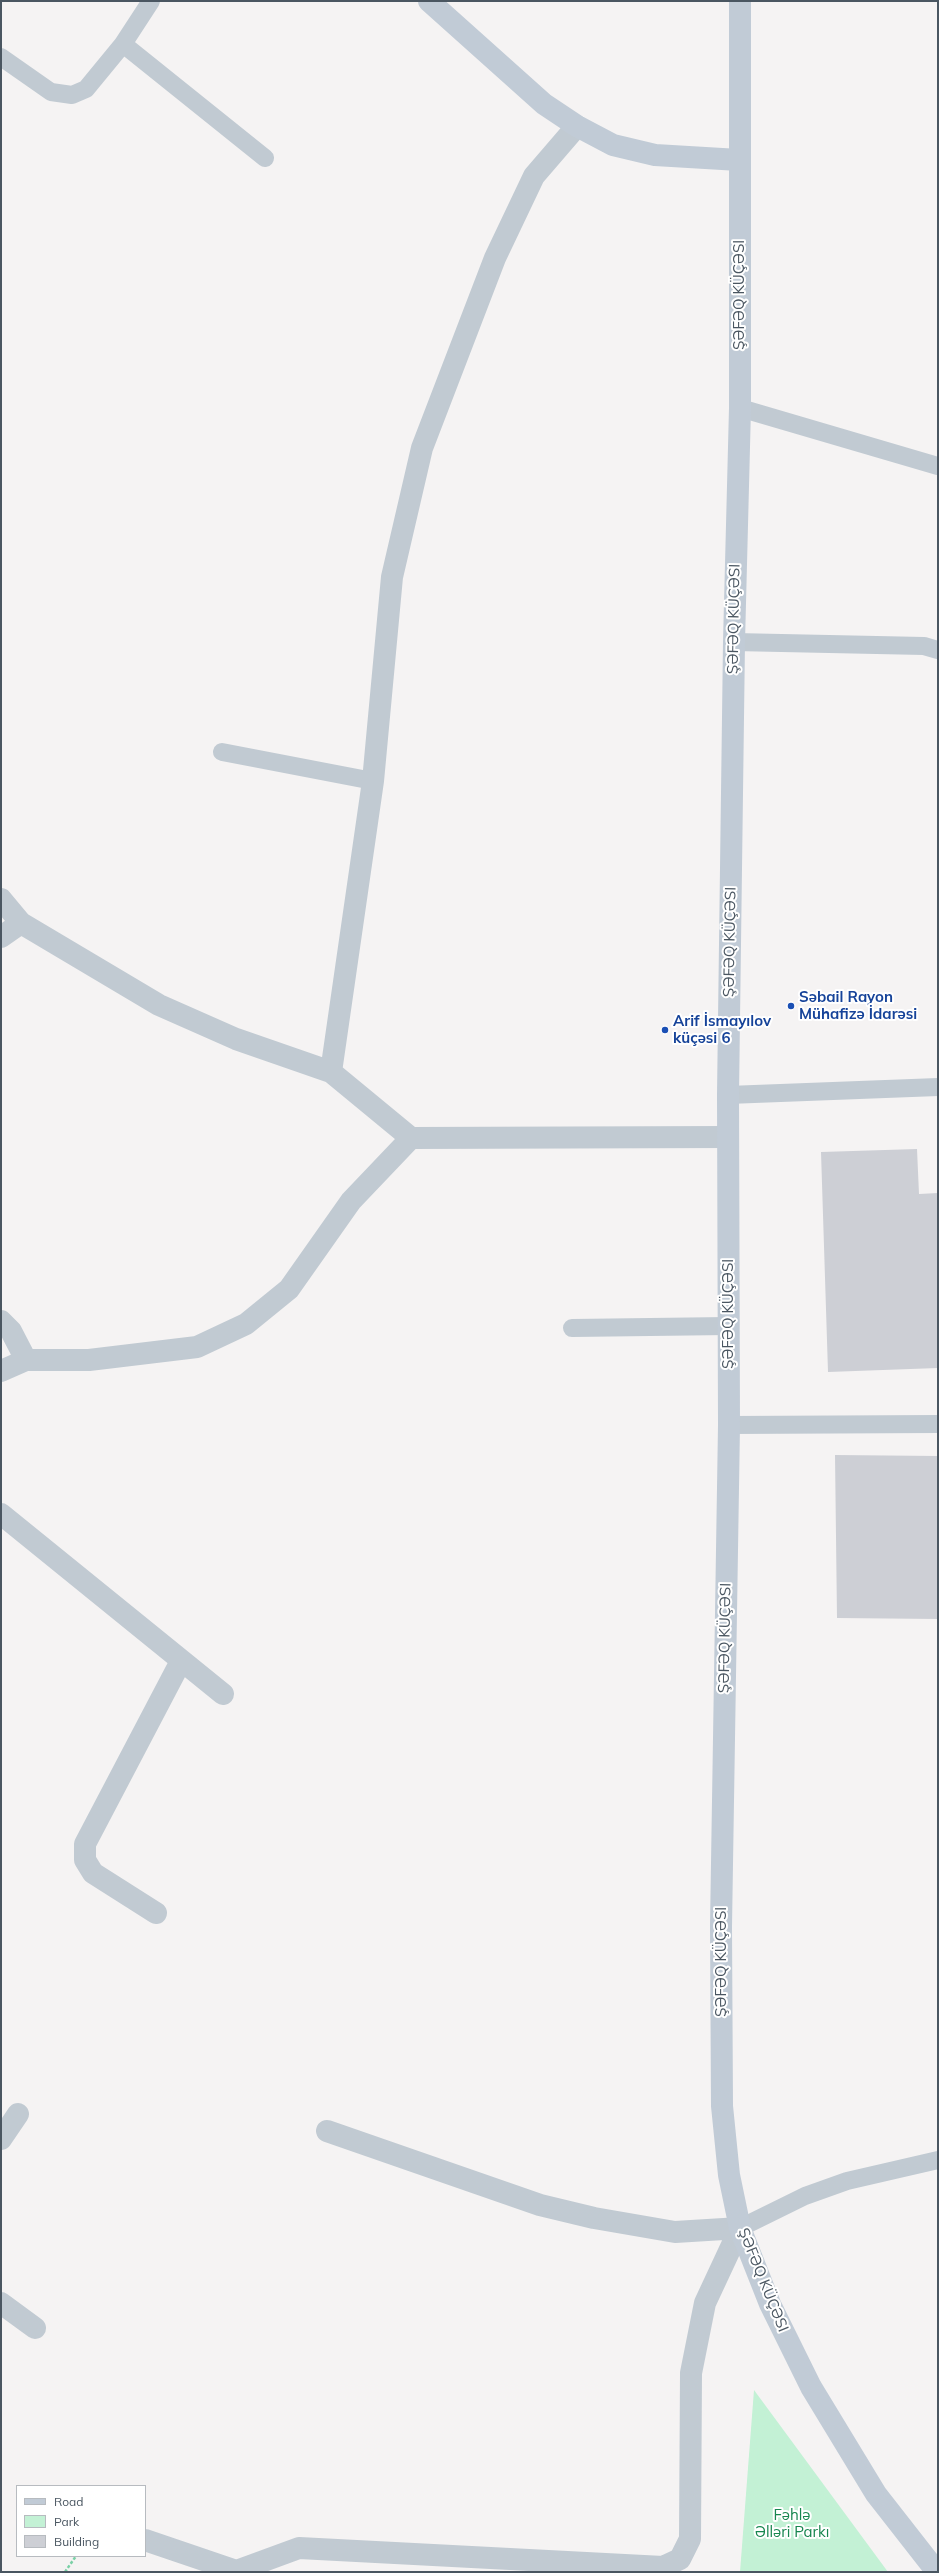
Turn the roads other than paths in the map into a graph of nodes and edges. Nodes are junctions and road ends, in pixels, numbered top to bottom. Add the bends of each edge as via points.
1 (151, 1) edge
2 (429, 1) edge
3 (740, 1) edge
4 (123, 44) junction
5 (1, 57) edge
6 (577, 126) junction
7 (265, 158) dead end
8 (739, 160) junction
9 (740, 408) junction
10 (938, 466) edge
11 (734, 642) junction
12 (938, 650) edge
13 (222, 752) dead end
14 (373, 781) junction
15 (1, 899) edge
16 (21, 923) junction
17 (1, 937) edge
18 (331, 1072) junction
19 (938, 1087) edge
20 (728, 1095) junction
21 (728, 1137) junction
22 (411, 1138) junction
23 (1, 1321) edge
24 (728, 1326) junction
25 (572, 1328) dead end
26 (26, 1360) junction
27 (1, 1371) edge
28 (938, 1424) edge
29 (729, 1425) junction
30 (1, 1514) edge
31 (181, 1661) junction
32 (223, 1694) dead end
33 (156, 1913) dead end
34 (18, 2114) dead end
35 (327, 2131) dead end
36 (1, 2139) edge
37 (938, 2160) edge
38 (740, 2228) junction
39 (1, 2303) edge
40 (35, 2328) dead end
41 (146, 2540) edge
42 (239, 2571) edge
43 (937, 2572) edge

1 - 4 lane
2 - 6 street via 544,104
3 - 8 street, ŞƏFƏQ KÜÇƏSI
4 - 5 lane via 86,89 72,95 51,92
4 - 7 lane
6 - 8 street via 613,145 655,155
6 - 14 street via 534,176 495,258 422,448 392,577
8 - 9 street, ŞƏFƏQ KÜÇƏSI
9 - 10 lane
9 - 11 street, ŞƏFƏQ KÜÇƏSI
11 - 12 lane via 924,646
11 - 20 street, ŞƏFƏQ KÜÇƏSI
13 - 14 lane
14 - 18 street
15 - 16 street
16 - 17 street
16 - 18 street via 159,1005 236,1040
18 - 22 street
19 - 20 lane
20 - 21 street, ŞƏFƏQ KÜÇƏSI
21 - 22 street
21 - 24 street, ŞƏFƏQ KÜÇƏSI
22 - 26 street via 351,1201 289,1288 246,1324 197,1347 89,1360
23 - 26 street via 11,1331
24 - 25 lane
24 - 29 street, ŞƏFƏQ KÜÇƏSI
26 - 27 street
28 - 29 lane
29 - 38 street, ŞƏFƏQ KÜÇƏSI via 721,1926 722,2106 729,2175
30 - 31 street
31 - 32 street
31 - 33 street via 85,1844 85,1860 93,1873
34 - 36 street
35 - 38 street via 540,2205 594,2218 675,2232
37 - 38 lane via 847,2181 805,2196
38 - 42 street via 705,2303 691,2373 690,2539 680,2559 663,2567 299,2548
38 - 43 street, ŞƏFƏQ KÜÇƏSI via 770,2304 811,2388 876,2494
39 - 40 street
41 - 42 street

